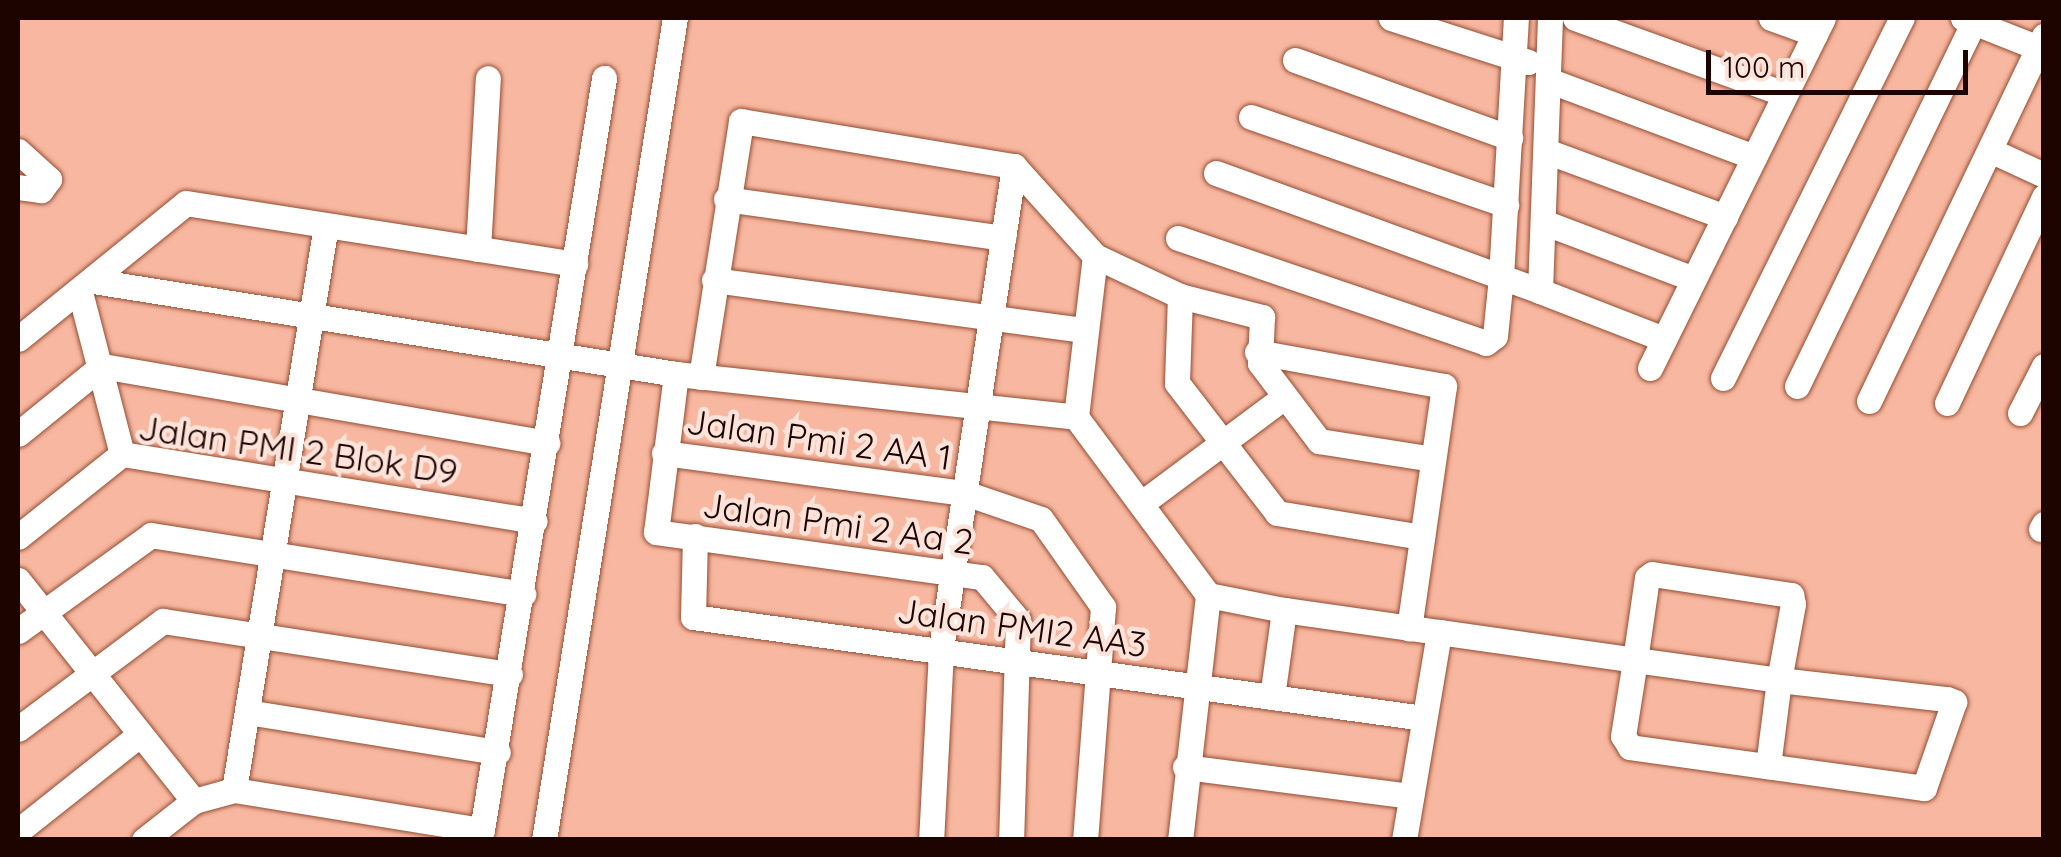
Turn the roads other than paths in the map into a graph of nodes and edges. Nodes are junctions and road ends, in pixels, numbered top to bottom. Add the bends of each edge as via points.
1 (675, 18) edge
2 (1391, 18) edge
3 (1516, 18) edge
4 (1550, 18) edge
5 (1575, 18) edge
6 (1771, 18) edge
7 (1902, 18) edge
8 (2032, 18) edge
9 (1969, 20) edge
10 (1819, 26) edge
11 (2043, 39) edge
12 (1295, 60) dead end
13 (1514, 61) junction
14 (1548, 72) junction
15 (488, 78) dead end
16 (604, 78) dead end
17 (1785, 94) junction
18 (1251, 117) dead end
19 (1510, 138) junction
20 (1546, 151) junction
21 (18, 152) edge
22 (1994, 152) junction
23 (1754, 157) junction
24 (1014, 166) junction
25 (1216, 173) dead end
26 (2044, 176) edge
27 (18, 187) edge
28 (2044, 197) edge
29 (726, 199) junction
30 (1506, 205) junction
31 (1724, 217) junction
32 (1544, 222) junction
33 (326, 226) junction
34 (1003, 238) junction
35 (1178, 238) dead end
36 (478, 249) junction
37 (1095, 256) junction
38 (575, 264) junction
39 (1502, 277) junction
40 (1694, 279) junction
41 (714, 280) junction
42 (87, 287) junction
43 (1540, 291) junction
44 (1180, 296) junction
45 (311, 312) junction
46 (991, 317) junction
47 (1085, 330) junction
48 (18, 339) edge
49 (1664, 339) junction
50 (1257, 352) junction
51 (562, 355) junction
52 (622, 362) junction
53 (102, 366) junction
54 (2044, 366) edge
55 (1650, 368) dead end
56 (689, 375) junction
57 (1724, 378) dead end
58 (1797, 386) dead end
59 (1283, 398) junction
60 (298, 400) junction
61 (1869, 400) dead end
62 (1947, 403) dead end
63 (976, 405) junction
64 (2020, 414) dead end
65 (1076, 418) junction
66 (18, 434) edge
67 (1220, 442) junction
68 (547, 443) junction
69 (664, 453) junction
70 (122, 454) junction
71 (1432, 459) junction
72 (285, 478) junction
73 (965, 494) junction
74 (1146, 500) junction
75 (534, 521) junction
76 (695, 536) junction
77 (18, 537) edge
78 (1422, 537) junction
79 (272, 555) junction
80 (953, 572) junction
81 (18, 580) edge
82 (523, 594) junction
83 (1208, 594) junction
84 (1284, 610) junction
85 (42, 612) junction
86 (1409, 628) junction
87 (18, 631) edge
88 (1439, 632) junction
89 (260, 636) junction
90 (941, 651) junction
91 (1635, 660) junction
92 (1022, 662) junction
93 (1099, 673) junction
94 (91, 674) junction
95 (510, 674) junction
96 (1780, 680) junction
97 (1190, 686) junction
98 (1272, 697) junction
99 (247, 712) junction
100 (1424, 718) junction
101 (18, 729) edge
102 (139, 735) junction
103 (498, 752) junction
104 (1768, 766) junction
105 (1185, 767) junction
106 (234, 790) junction
107 (1411, 796) junction
108 (194, 801) junction
109 (18, 831) edge
110 (144, 840) edge
111 (544, 840) edge
112 (931, 840) edge
113 (1010, 840) edge
114 (1085, 840) edge
115 (1180, 840) edge
116 (1404, 840) edge

1 - 52 street
2 - 13 street
3 - 13 street
4 - 14 street
5 - 17 street
6 - 10 street
7 - 57 street
8 - 11 street
9 - 11 street
9 - 58 street
10 - 17 street
11 - 22 street
12 - 19 street
13 - 14 street
13 - 19 street
14 - 20 street
14 - 23 street
15 - 36 street
16 - 38 street
17 - 23 street
18 - 30 street
19 - 30 street
20 - 31 street
20 - 32 street
21 - 27 street via 48,179 41,190
22 - 26 street
22 - 61 street
23 - 31 street
24 - 29 street via 747,120 737,126
24 - 34 street
24 - 37 street
25 - 39 street
28 - 62 street
29 - 34 street
29 - 41 street
30 - 39 street
31 - 40 street
32 - 40 street
32 - 43 street
33 - 36 street
33 - 42 street via 186,203
33 - 45 street
34 - 46 street
35 - 39 street via 1486,343 1495,336
36 - 38 street
37 - 44 street
37 - 47 street
38 - 51 street
39 - 43 street
40 - 49 street
41 - 46 street
41 - 56 street
42 - 45 street
42 - 48 street
42 - 53 street
43 - 49 street
44 - 50 street via 1262,317
44 - 67 street via 1173,373
45 - 51 street
45 - 60 street
46 - 47 street
46 - 63 street
47 - 65 street
49 - 55 street
50 - 59 street
50 - 71 street via 1439,381
51 - 52 street
51 - 68 street
52 - 56 street
52 - 111 street
53 - 60 street
53 - 66 street
53 - 70 street
54 - 64 street
56 - 63 street
56 - 69 street
59 - 67 street
59 - 71 street via 1319,441
60 - 68 street
60 - 72 street
63 - 65 street
63 - 73 street
65 - 74 street
67 - 74 street
67 - 78 street via 1276,513
68 - 75 street
69 - 73 street, Jalan Pmi 2 AA 1
69 - 76 street, Jalan Pmi 2 Aa 2 via 653,525 661,534
70 - 72 street, Jalan PMI 2 Blok D9
70 - 77 street, Jalan PMI 2 Blok D9
71 - 78 street
72 - 75 street, Jalan PMI 2 Blok D9
72 - 79 street
73 - 80 street
73 - 93 street, Jalan Pmi 2 AA 1 via 1041,520 1098,592 1106,628
74 - 83 street
75 - 82 street
76 - 80 street, Jalan Pmi 2 Aa 2
76 - 90 street, Jalan PMI2 AA3 via 693,617
78 - 86 street
79 - 82 street
79 - 85 street via 150,535
79 - 89 street
80 - 90 street
80 - 92 street, Jalan Pmi 2 Aa 2 via 992,584 1018,620
81 - 85 street
82 - 95 street
83 - 84 street
83 - 97 street
84 - 86 street
84 - 98 street
85 - 87 street
85 - 94 street
86 - 88 street
88 - 91 street
88 - 100 street
89 - 94 street via 163,621
89 - 95 street
89 - 99 street
90 - 92 street, Jalan PMI2 AA3
90 - 112 street
91 - 96 street
91 - 96 street via 1652,574 1784,590 1793,604
91 - 104 street via 1623,736 1630,748
92 - 93 street, Jalan PMI2 AA3
92 - 113 street, Jalan Pmi 2 Aa 2
93 - 97 street, Jalan PMI2 AA3
93 - 114 street, Jalan Pmi 2 AA 1
94 - 101 street
94 - 102 street
95 - 103 street
96 - 104 street
96 - 104 street via 1947,699 1955,709 1924,788
97 - 98 street, Jalan PMI2 AA3
97 - 105 street
98 - 100 street, Jalan PMI2 AA3
99 - 103 street
99 - 106 street
100 - 107 street
102 - 108 street
102 - 109 street
103 - 106 street via 488,825 476,830
105 - 107 street
105 - 115 street
106 - 108 street
107 - 116 street
108 - 110 street

